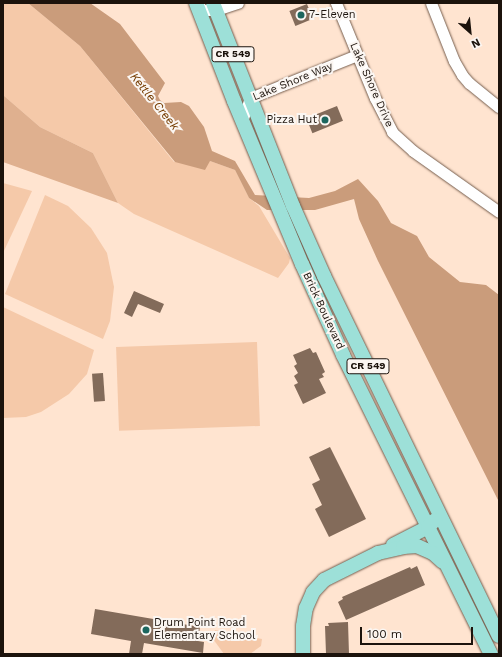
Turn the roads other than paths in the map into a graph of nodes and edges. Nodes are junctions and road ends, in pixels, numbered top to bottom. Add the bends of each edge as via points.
1 (196, 3) edge
2 (238, 3) edge
3 (336, 3) edge
4 (431, 3) edge
5 (214, 6) edge
6 (357, 55) junction
7 (250, 98) junction
8 (499, 107) edge
9 (242, 121) junction
10 (499, 212) edge
11 (438, 511) junction
12 (428, 527) junction
13 (378, 553) junction
14 (448, 566) junction
15 (499, 636) edge
16 (303, 654) edge
17 (491, 654) edge

1 - 5 street via 204,10
1 - 9 main road, Brick Boulevard / CR 549
2 - 5 street
3 - 6 street, Lake Shore Drive
4 - 8 street via 462,75
5 - 7 main road, Brick Boulevard / CR 549
6 - 7 street, Lake Shore Way
6 - 10 street, Lake Shore Drive via 375,98 398,139
7 - 9 street, Lake Shore Way
7 - 11 main road, Brick Boulevard / CR 549 via 324,276
9 - 12 main road, Brick Boulevard / CR 549 via 285,226 343,355
11 - 12 main road via 435,520
11 - 15 main road, Brick Boulevard / CR 549
12 - 13 main road
12 - 14 main road, Brick Boulevard / CR 549
13 - 14 main road via 417,546 433,552
13 - 16 main road via 324,580 313,592 302,626
14 - 17 main road, Brick Boulevard / CR 549

